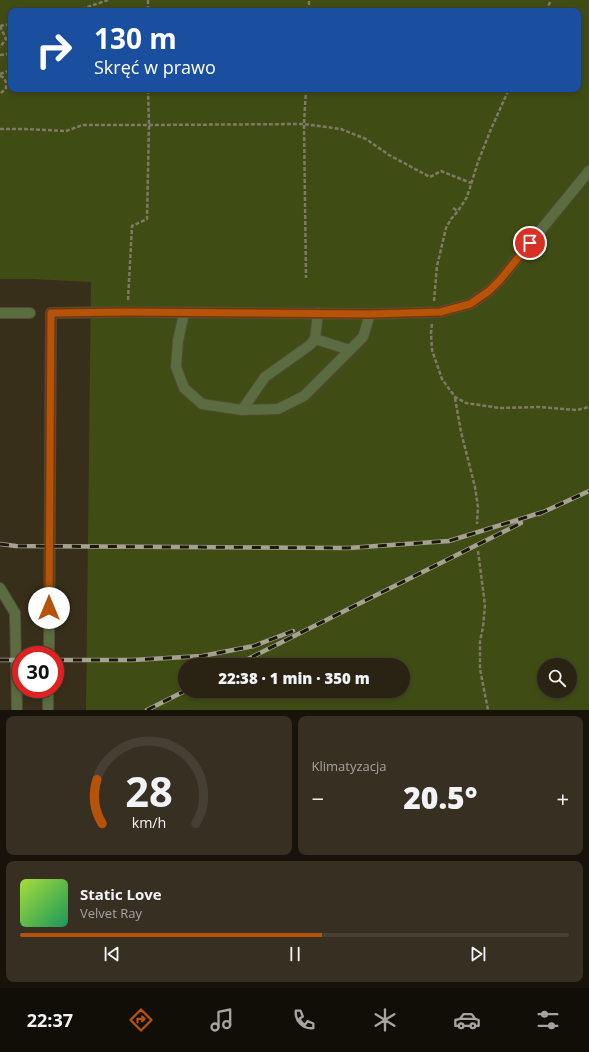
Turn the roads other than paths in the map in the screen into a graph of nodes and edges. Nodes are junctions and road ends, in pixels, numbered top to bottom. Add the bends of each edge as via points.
1 (589, 171) edge
2 (0, 313) edge
3 (30, 313) dead end
4 (184, 313) junction
5 (318, 313) junction
6 (370, 314) junction
7 (315, 339) junction
8 (350, 350) junction
9 (242, 410) junction
10 (0, 588) edge
11 (49, 646) edge
12 (48, 698) edge
13 (17, 710) edge
14 (48, 710) edge

1 - 6 street via 500,280 470,304 440,312
2 - 3 street
4 - 5 street
4 - 9 street via 176,367 184,388 202,404
4 - 11 street via 51,313
5 - 6 street
5 - 7 street
6 - 8 street via 363,337
7 - 8 street
7 - 9 street via 265,377
8 - 9 street via 304,396 278,408
10 - 13 street via 15,613
12 - 14 street

